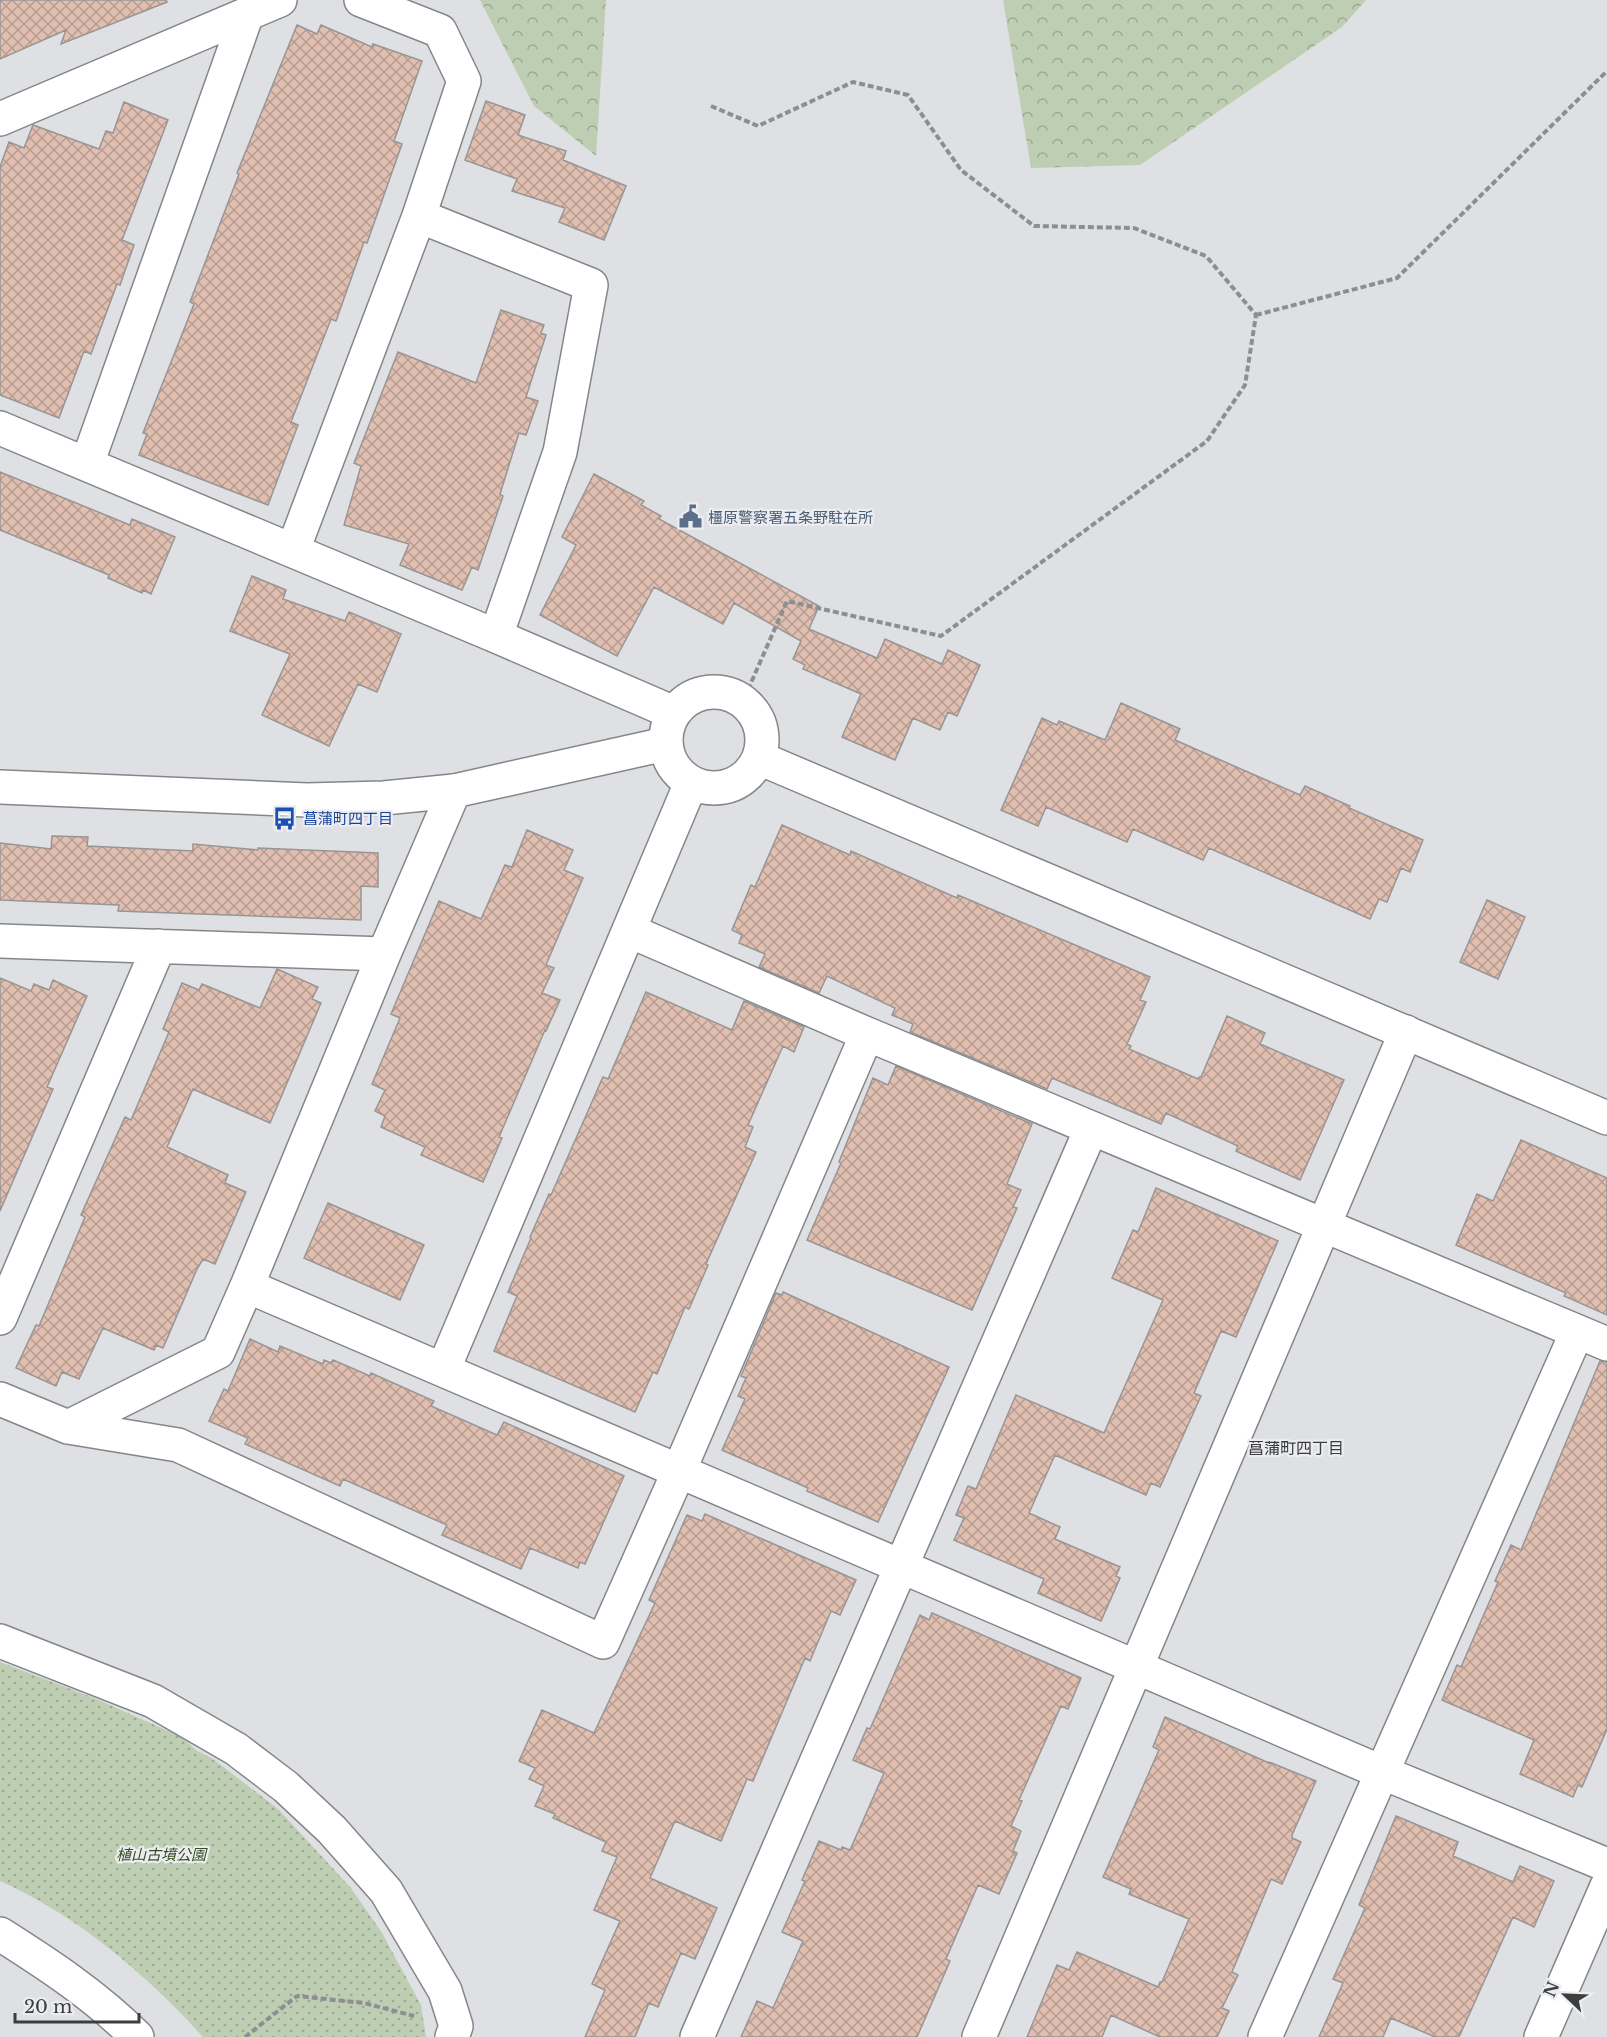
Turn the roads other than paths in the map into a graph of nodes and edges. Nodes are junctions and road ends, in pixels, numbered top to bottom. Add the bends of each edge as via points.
1 (280, 0) edge
2 (361, 0) edge
3 (247, 14) junction
4 (0, 119) edge
5 (418, 216) junction
6 (0, 428) edge
7 (87, 464) junction
8 (293, 550) junction
9 (496, 636) junction
10 (670, 729) junction
11 (759, 758) junction
12 (691, 783) junction
13 (0, 787) edge
14 (454, 791) junction
15 (630, 931) junction
16 (0, 941) edge
17 (159, 946) junction
18 (384, 954) junction
19 (1406, 1032) junction
20 (867, 1034) junction
21 (1607, 1118) edge
22 (1091, 1129) junction
23 (1324, 1226) junction
24 (247, 1286) junction
25 (0, 1318) edge
26 (1577, 1332) junction
27 (1607, 1344) edge
28 (444, 1368) junction
29 (0, 1399) edge
30 (68, 1427) junction
31 (679, 1472) junction
32 (901, 1567) junction
33 (0, 1641) edge
34 (1136, 1667) junction
35 (1381, 1772) junction
36 (1607, 1865) edge
37 (1607, 1886) edge
38 (0, 1934) edge
39 (137, 2037) edge
40 (452, 2037) edge
41 (697, 2037) edge
42 (979, 2037) edge
43 (1265, 2037) edge
44 (1541, 2037) edge

1 - 3 street
2 - 5 street via 440,31 464,81
3 - 4 street
3 - 7 street
5 - 8 street
5 - 9 street via 591,285 560,452
6 - 7 street
7 - 8 street
8 - 9 street
9 - 10 street
10 - 11 street via 685,702 698,694 729,694 743,701 761,727
10 - 12 street via 669,760
10 - 14 street
11 - 12 street via 738,783 706,789
11 - 19 street
12 - 15 street
13 - 14 street via 307,800
14 - 18 street
15 - 20 street
15 - 28 street
16 - 17 street
17 - 18 street
17 - 25 street
18 - 24 street
19 - 21 street
19 - 23 street
20 - 22 street
20 - 31 street
22 - 23 street
22 - 32 street
23 - 26 street
23 - 34 street
24 - 28 street
24 - 30 street via 218,1352
26 - 27 street
26 - 35 street
28 - 31 street
29 - 30 street
30 - 31 street via 178,1445 603,1642
31 - 32 street
32 - 34 street
32 - 41 street
33 - 40 street via 153,1701 236,1749 286,1787 332,1830 387,1891 445,1990 456,2026
34 - 35 street
34 - 42 street
35 - 36 street
35 - 43 street
37 - 44 street
38 - 39 street via 50,1965

